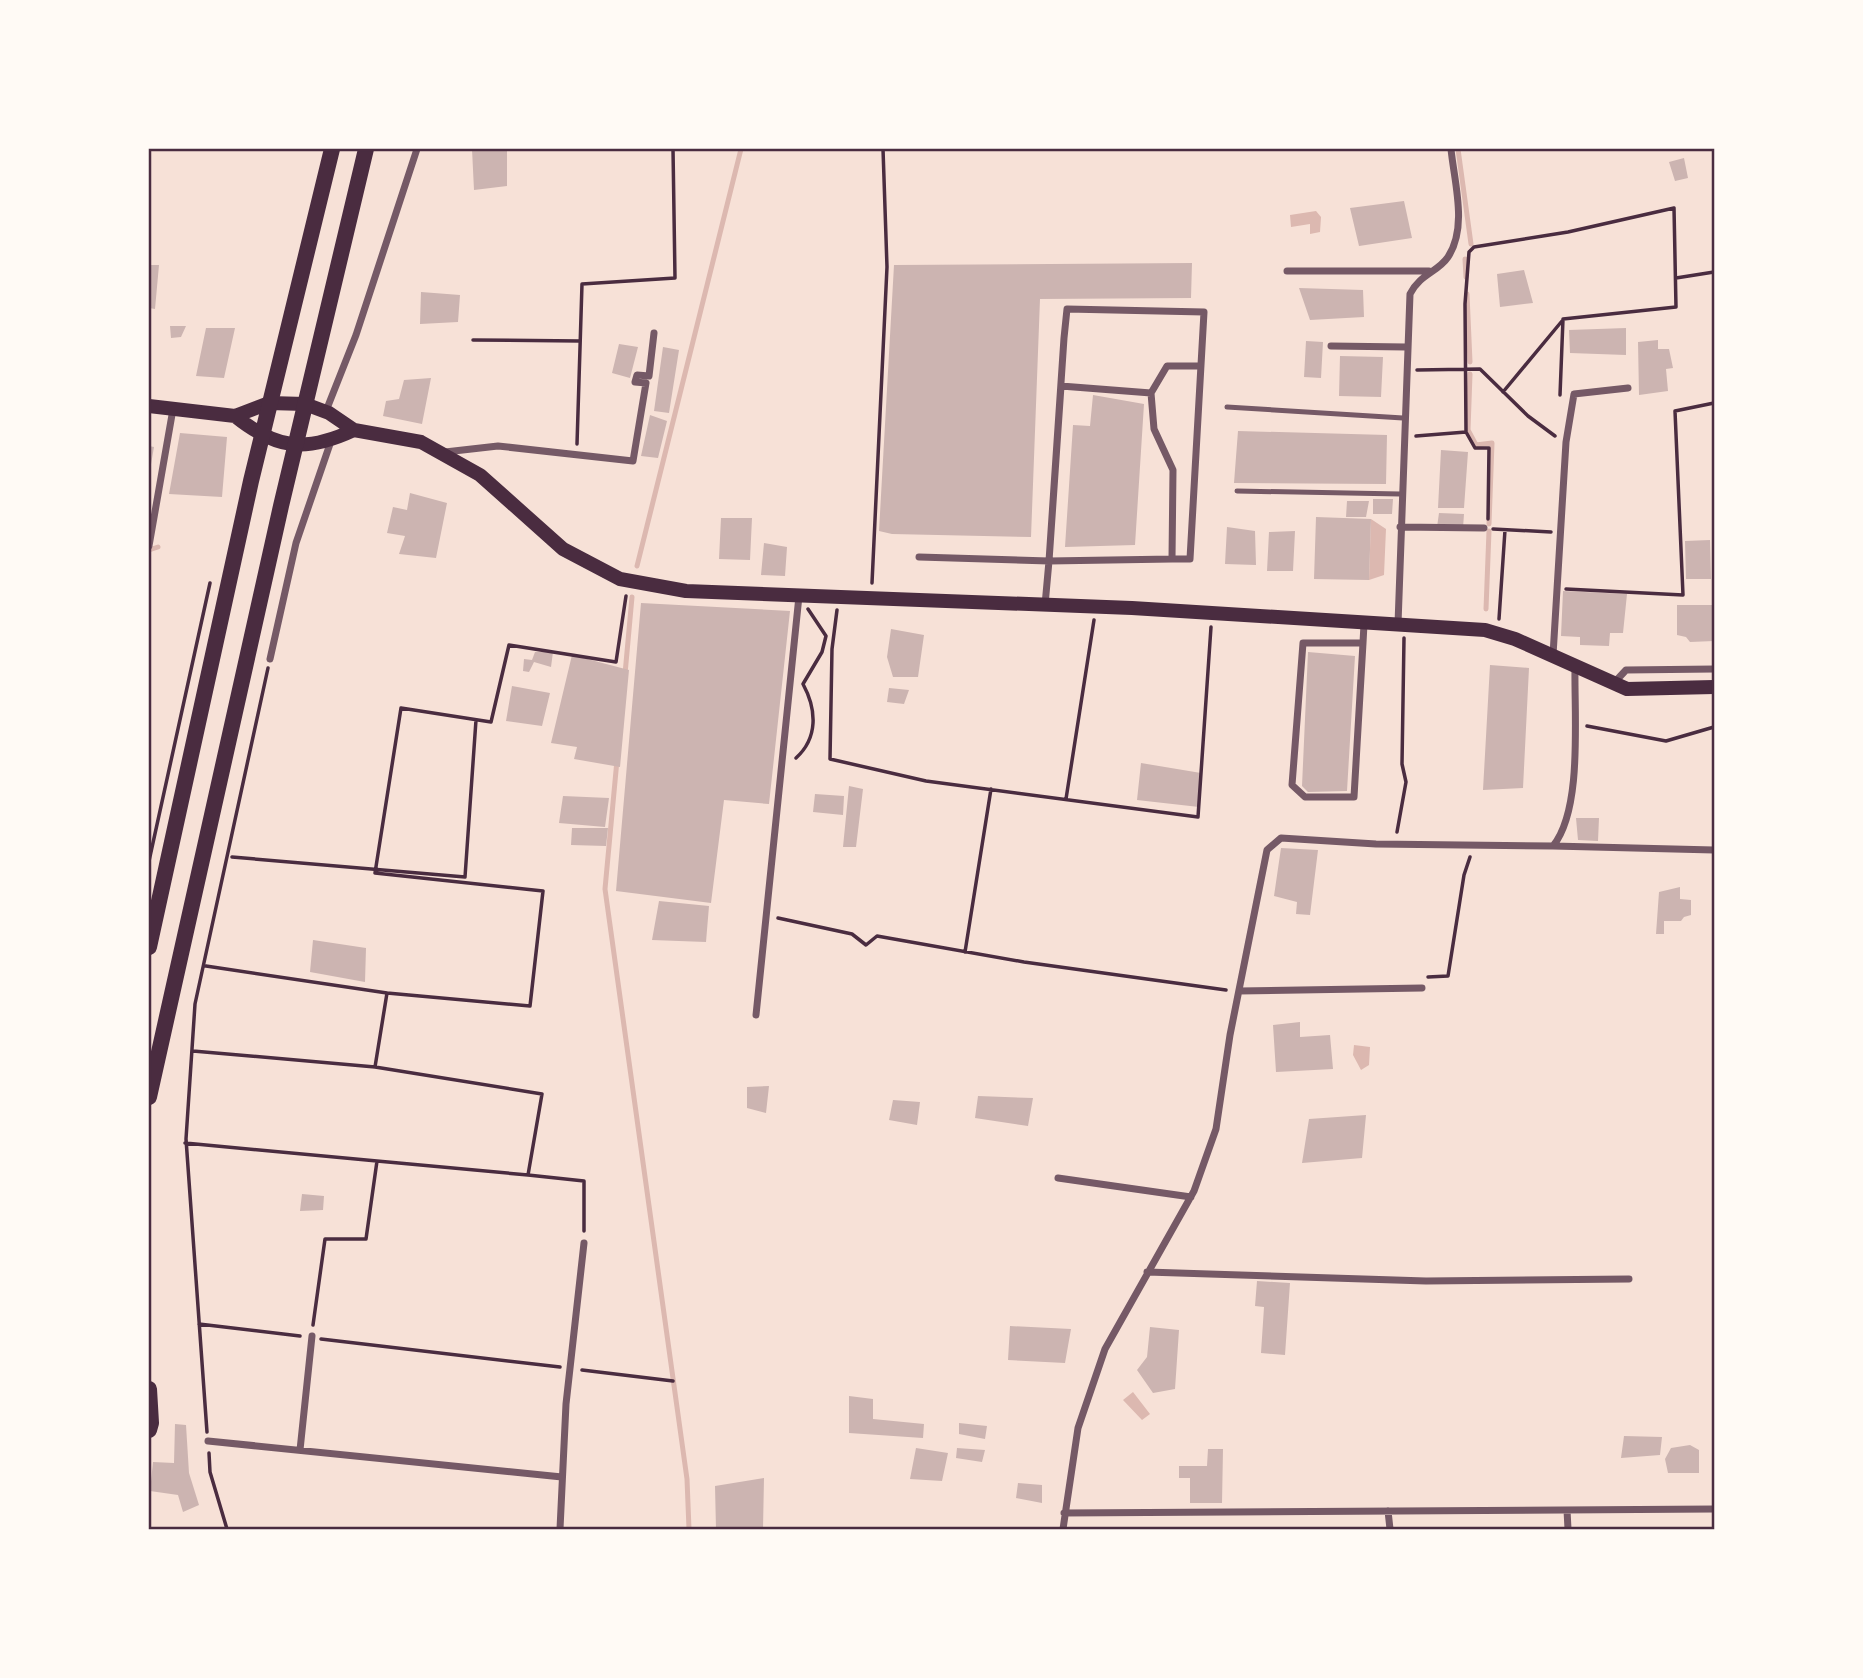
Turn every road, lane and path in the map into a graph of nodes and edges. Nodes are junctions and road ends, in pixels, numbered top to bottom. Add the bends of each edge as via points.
1 (332, 149) edge
2 (366, 149) edge
3 (417, 149) edge
4 (673, 149) edge
5 (883, 149) edge
6 (1451, 149) edge
7 (1287, 271) dead end
8 (1430, 271) junction
9 (1714, 272) edge
10 (1676, 278) junction
11 (1563, 319) junction
12 (654, 334) dead end
13 (473, 340) dead end
14 (580, 341) junction
15 (1331, 346) dead end
16 (1406, 347) junction
17 (1201, 366) junction
18 (1467, 369) junction
19 (1405, 371) junction
20 (1628, 388) dead end
21 (1503, 392) junction
22 (1151, 393) junction
23 (1560, 399) dead end
24 (270, 403) junction
25 (1714, 403) edge
26 (305, 404) junction
27 (149, 406) edge
28 (1227, 407) dead end
29 (173, 409) junction
30 (326, 412) junction
31 (234, 416) junction
32 (1404, 418) junction
33 (1559, 425) dead end
34 (354, 430) junction
35 (1465, 432) junction
36 (262, 437) junction
37 (1403, 437) junction
38 (331, 441) junction
39 (296, 445) junction
40 (441, 453) junction
41 (577, 456) junction
42 (1237, 492) dead end
43 (1400, 494) junction
44 (1400, 527) junction
45 (1484, 528) dead end
46 (1504, 530) junction
47 (1560, 532) junction
48 (149, 546) edge
49 (919, 557) dead end
50 (1172, 559) junction
51 (1049, 561) junction
52 (629, 580) junction
53 (1556, 589) junction
54 (799, 596) junction
55 (837, 598) junction
56 (871, 600) junction
57 (1045, 606) junction
58 (1096, 607) junction
59 (1212, 614) junction
60 (1364, 624) junction
61 (1401, 625) junction
62 (1499, 634) junction
63 (1363, 643) junction
64 (1553, 655) junction
65 (270, 659) joint
66 (1575, 666) junction
67 (1714, 669) edge
68 (1613, 684) junction
69 (1714, 687) edge
70 (476, 720) junction
71 (1574, 722) junction
72 (1714, 727) edge
73 (796, 758) dead end
74 (991, 789) junction
75 (1066, 799) junction
76 (1392, 844) junction
77 (1474, 845) junction
78 (1553, 846) junction
79 (1714, 850) edge
80 (233, 857) dead end
81 (766, 914) junction
82 (149, 947) edge
83 (965, 952) junction
84 (206, 966) dead end
85 (1422, 988) joint
86 (1239, 991) junction
87 (387, 993) junction
88 (756, 1015) dead end
89 (193, 1051) dead end
90 (375, 1067) junction
91 (149, 1097) edge
92 (185, 1143) dead end
93 (377, 1161) junction
94 (528, 1175) junction
95 (1058, 1178) dead end
96 (1191, 1197) junction
97 (584, 1243) joint
98 (1147, 1272) junction
99 (1629, 1279) dead end
100 (197, 1324) dead end
101 (312, 1337) junction
102 (565, 1368) dead end
103 (578, 1369) dead end
104 (674, 1381) dead end
105 (149, 1389) edge
106 (149, 1430) edge
107 (208, 1441) junction
108 (300, 1450) junction
109 (562, 1476) junction
110 (1714, 1509) edge
111 (1567, 1510) junction
112 (1388, 1511) junction
113 (1064, 1513) junction
114 (227, 1529) edge
115 (560, 1529) edge
116 (1063, 1529) edge
117 (1390, 1529) edge
118 (1568, 1529) edge

1 - 24 main road
2 - 26 main road
3 - 30 street
4 - 14 path via 675,278 582,285
5 - 56 path via 887,267
6 - 8 street via 1459,216 1457,240 1447,259
7 - 8 street
8 - 16 street via 1416,281 1410,294
9 - 10 path
10 - 11 path via 1676,307
10 - 18 path via 1674,208 1474,247 1469,251 1465,304
11 - 21 path
11 - 23 path
12 - 41 street via 649,376 637,375 635,382 646,383 633,461
13 - 14 path
14 - 41 path
15 - 16 street
16 - 19 street
17 - 22 street via 1167,366
17 - 50 street via 1190,559
17 - 51 street via 1204,312 1067,309
18 - 19 path
18 - 21 path via 1480,369
18 - 35 path
19 - 32 street
20 - 47 street via 1574,394 1567,426
21 - 33 path via 1559,438
22 - 50 street via 1154,429 1173,470
22 - 51 street via 1061,386
24 - 26 main road
24 - 31 main road
24 - 36 main road
25 - 53 path via 1675,411 1683,595
26 - 30 main road
26 - 39 main road
27 - 29 main road
28 - 32 lane
29 - 31 main road
29 - 48 street
30 - 34 main road
31 - 36 main road
32 - 37 street
34 - 38 main road
34 - 40 main road via 421,442
35 - 37 path
35 - 46 path via 1475,448 1489,448 1488,528
36 - 39 main road
36 - 82 main road
37 - 43 street
38 - 39 main road
38 - 65 street via 296,543
39 - 91 main road
40 - 41 street via 498,446
40 - 52 main road via 480,475 563,550
42 - 43 lane
43 - 44 street
44 - 45 street
44 - 61 street
46 - 47 path
46 - 62 path
47 - 53 street
49 - 51 street
50 - 51 street
51 - 57 street
52 - 54 main road via 686,591
52 - 70 path via 616,662 509,645 491,722
53 - 64 street
54 - 55 main road
54 - 73 path via 826,636 803,684 814,718 808,747
54 - 81 street
55 - 56 main road
55 - 74 path via 830,759
56 - 57 main road
57 - 58 main road
58 - 59 main road
58 - 75 path
59 - 60 main road
59 - 75 path via 1198,817
60 - 61 main road
60 - 63 street
61 - 62 main road
61 - 76 path via 1406,782 1401,824
62 - 64 main road
63 - 63 street via 1354,797 1306,797 1292,785 1303,643
64 - 66 main road
65 - 107 path via 195,1004 186,1139
66 - 68 main road
66 - 71 street
67 - 68 street via 1626,670
68 - 69 main road via 1627,689
70 - 80 path via 465,877
70 - 87 path via 401,708 375,873 543,891 530,1006
71 - 72 path via 1666,741
71 - 78 street via 1572,802 1565,832
74 - 75 path
74 - 83 path
76 - 77 street
76 - 86 street via 1280,838 1266,850
77 - 78 street
77 - 85 path via 1464,875 1448,976 1417,977
78 - 79 street
81 - 83 path via 852,934 866,945 877,936
81 - 88 street
83 - 86 path
84 - 87 path
85 - 86 street
86 - 96 street via 1216,1129
87 - 90 path
89 - 90 path
90 - 94 path via 542,1094
92 - 93 path
93 - 94 path
93 - 101 path via 366,1240 325,1239
94 - 97 path via 584,1181
95 - 96 street
96 - 98 street
97 - 109 street
98 - 99 street via 1426,1281
98 - 113 street via 1105,1349 1088,1396
100 - 101 path
101 - 102 path
101 - 108 street
103 - 104 path
105 - 106 main road
107 - 108 street
107 - 114 path via 210,1472
108 - 109 street
109 - 115 street
110 - 111 street
111 - 112 street
111 - 118 street
112 - 113 street
112 - 117 street
113 - 116 street

